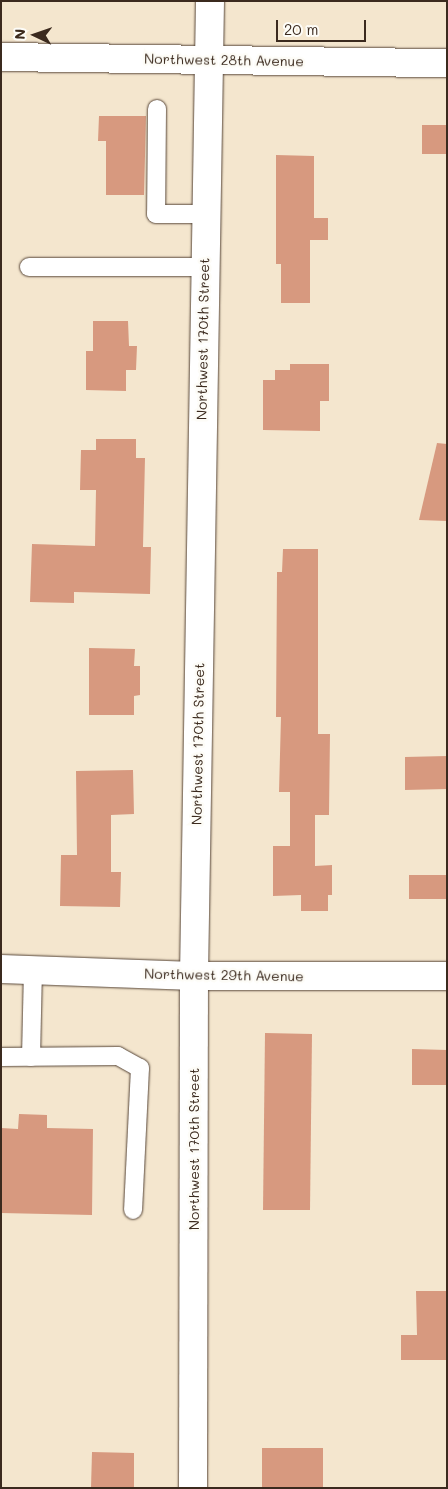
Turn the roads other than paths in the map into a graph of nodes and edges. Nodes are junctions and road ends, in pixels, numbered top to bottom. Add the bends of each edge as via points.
1 (210, 1) edge
2 (1, 57) edge
3 (209, 60) junction
4 (447, 63) edge
5 (157, 109) dead end
6 (205, 214) junction
7 (29, 267) dead end
8 (204, 267) junction
9 (1, 969) edge
10 (33, 971) junction
11 (194, 976) junction
12 (447, 976) edge
13 (1, 1057) edge
14 (31, 1057) junction
15 (133, 1210) dead end
16 (193, 1488) edge

1 - 3 street, Northwest 170th Street
2 - 3 street, Northwest 28th Avenue
3 - 4 street, Northwest 28th Avenue
3 - 6 street, Northwest 170th Street
5 - 6 lane via 156,214
6 - 8 street, Northwest 170th Street
7 - 8 lane
8 - 11 street, Northwest 170th Street
9 - 10 street, Northwest 29th Avenue
10 - 11 street, Northwest 29th Avenue
10 - 14 lane
11 - 12 street, Northwest 29th Avenue
11 - 16 street, Northwest 170th Street
13 - 14 lane
14 - 15 lane via 118,1056 140,1068

